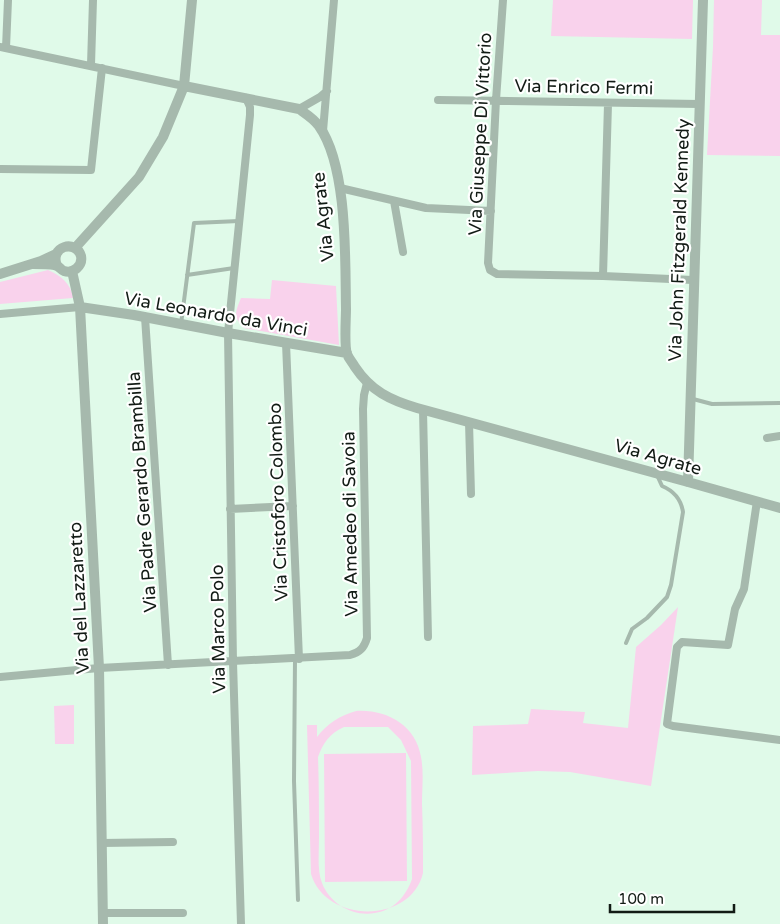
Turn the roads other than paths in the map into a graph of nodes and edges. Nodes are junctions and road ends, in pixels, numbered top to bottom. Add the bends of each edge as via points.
1 (8, 0) edge
2 (93, 0) edge
3 (192, 0) edge
4 (334, 0) edge
5 (503, 0) edge
6 (703, 0) edge
7 (3, 47) edge
8 (91, 65) junction
9 (102, 68) junction
10 (184, 86) junction
11 (327, 91) junction
12 (246, 98) junction
13 (438, 100) dead end
14 (496, 100) junction
15 (270, 103) junction
16 (608, 104) junction
17 (700, 104) junction
18 (299, 109) junction
19 (250, 115) junction
20 (323, 131) junction
21 (0, 169) edge
22 (340, 188) junction
23 (394, 201) junction
24 (491, 211) junction
25 (239, 221) junction
26 (75, 248) junction
27 (403, 252) dead end
28 (56, 254) junction
29 (33, 264) junction
30 (57, 266) junction
31 (234, 268) junction
32 (72, 271) junction
33 (0, 274) edge
34 (187, 274) junction
35 (603, 276) junction
36 (693, 280) junction
37 (80, 307) junction
38 (0, 314) edge
39 (145, 317) junction
40 (181, 324) junction
41 (228, 333) junction
42 (286, 343) junction
43 (346, 353) junction
44 (367, 383) junction
45 (690, 399) junction
46 (780, 403) edge
47 (423, 410) junction
48 (469, 422) junction
49 (780, 436) edge
50 (767, 438) dead end
51 (656, 473) junction
52 (688, 482) junction
53 (471, 494) dead end
54 (757, 501) junction
55 (293, 506) junction
56 (780, 508) edge
57 (230, 509) junction
58 (428, 637) dead end
59 (626, 643) dead end
60 (297, 659) junction
61 (233, 662) junction
62 (168, 665) junction
63 (99, 668) junction
64 (0, 677) edge
65 (780, 740) edge
66 (173, 842) dead end
67 (102, 843) junction
68 (298, 900) dead end
69 (103, 912) junction
70 (183, 914) dead end
71 (103, 924) edge
72 (241, 924) edge

1 - 7 street
2 - 8 street
3 - 10 street
4 - 11 street
5 - 14 street, Via Giuseppe Di Vittorio
6 - 17 street, Via John Fitzgerald Kennedy
7 - 8 street
8 - 9 street
9 - 10 street
9 - 21 street via 91,170
10 - 12 street, Via Agrate
10 - 26 street via 163,137 139,177
11 - 18 street
11 - 20 street
12 - 15 street, Via Agrate
12 - 19 street, Via Marco Polo
13 - 14 street, Via Enrico Fermi
14 - 16 street, Via Enrico Fermi
14 - 24 street, Via Giuseppe Di Vittorio
15 - 18 street, Via Agrate
15 - 19 street via 261,105
16 - 17 street, Via Enrico Fermi
16 - 35 street
17 - 36 street, Via John Fitzgerald Kennedy
18 - 20 street, Via Agrate
19 - 25 street, Via Marco Polo
20 - 22 street, Via Agrate
22 - 23 street
22 - 43 street, Via Agrate
23 - 24 street via 426,208
23 - 27 street
24 - 35 street, Via Giuseppe Di Vittorio via 490,270 497,274
25 - 31 street, Via Marco Polo
25 - 34 lane via 194,223
26 - 28 street via 62,247
26 - 32 street via 81,262
28 - 29 street
28 - 30 street
29 - 30 street
29 - 33 street
30 - 32 street via 64,271
31 - 34 lane
31 - 41 street, Via Marco Polo
32 - 37 street, Via del Lazzaretto
34 - 40 lane
35 - 36 street
36 - 45 street, Via John Fitzgerald Kennedy
37 - 38 street
37 - 39 street, Via Leonardo da Vinci
37 - 63 street, Via del Lazzaretto
39 - 40 street, Via Leonardo da Vinci
39 - 62 street, Via Padre Gerardo Brambilla
40 - 41 street, Via Leonardo da Vinci
41 - 42 street, Via Leonardo da Vinci
41 - 57 street, Via Marco Polo
42 - 43 street, Via Leonardo da Vinci
42 - 55 street, Via Cristoforo Colombo
43 - 44 street, Via Agrate
44 - 47 street, Via Agrate via 392,399
44 - 60 street, Via Amedeo di Savoia via 363,398 365,646 350,655
45 - 46 lane via 712,404
45 - 52 street, Via John Fitzgerald Kennedy
47 - 48 street, Via Agrate
47 - 58 street
48 - 51 street, Via Agrate
48 - 53 street
49 - 50 street
51 - 52 street, Via Agrate
51 - 59 lane via 662,486 672,490 682,504 671,585 667,597 632,629
52 - 54 street, Via Agrate
54 - 56 street, Via Agrate
54 - 65 street via 744,589 735,609 728,645 682,642 677,647 667,724
55 - 57 street
55 - 60 street, Via Cristoforo Colombo
57 - 61 street, Via Marco Polo
60 - 61 street
60 - 68 lane via 294,781
61 - 62 street
61 - 72 street, Via Marco Polo
62 - 63 street
63 - 64 street
63 - 67 street, Via del Lazzaretto
66 - 67 street
67 - 69 street, Via del Lazzaretto
69 - 70 street
69 - 71 street, Via del Lazzaretto

